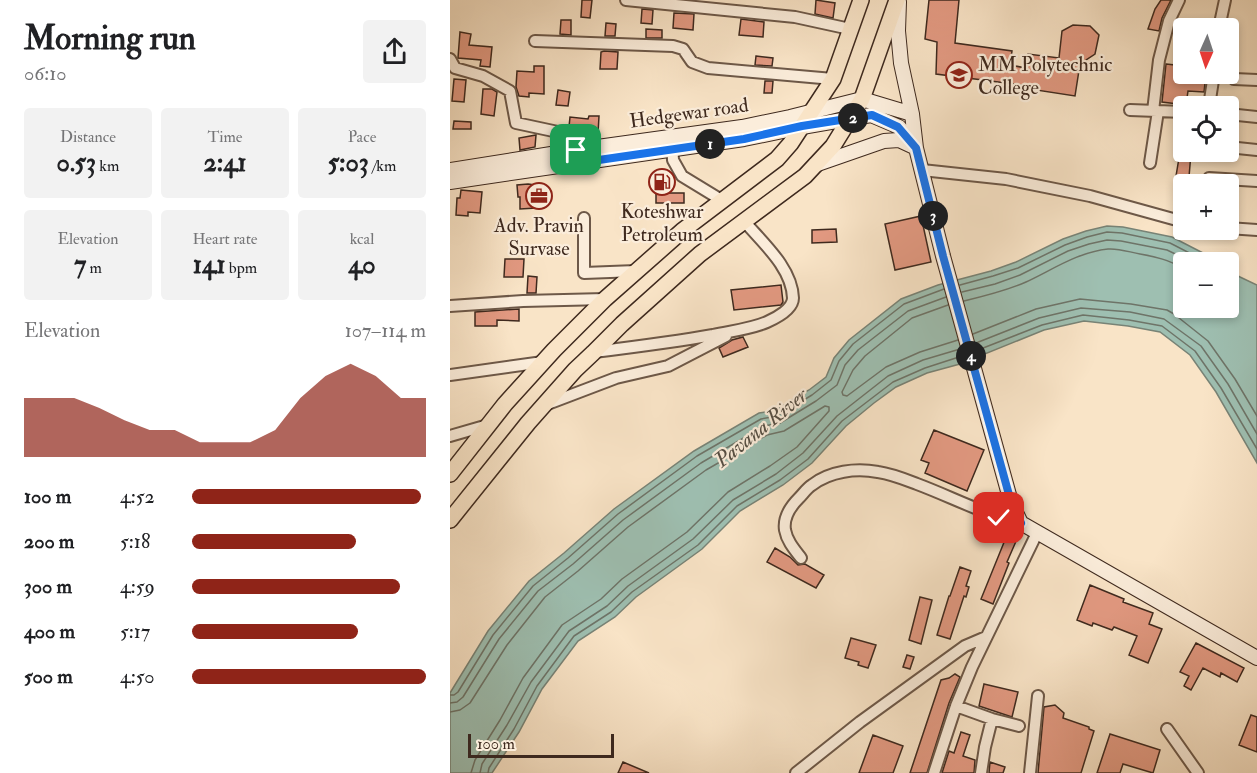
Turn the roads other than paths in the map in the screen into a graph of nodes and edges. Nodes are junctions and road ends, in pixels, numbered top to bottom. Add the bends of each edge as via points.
1 (626, 0) edge
2 (861, 0) edge
3 (898, 0) edge
4 (1179, 0) edge
5 (1225, 0) edge
6 (1221, 18) edge
7 (850, 29) junction
8 (535, 41) dead end
9 (450, 59) edge
10 (833, 79) junction
11 (1239, 79) edge
12 (1257, 80) edge
13 (862, 99) junction
14 (1130, 110) dead end
15 (812, 111) junction
16 (1156, 111) junction
17 (1173, 112) edge
18 (912, 114) junction
19 (1239, 115) edge
20 (1257, 117) edge
21 (851, 118) junction
22 (802, 126) junction
23 (672, 143) junction
24 (916, 148) junction
25 (1239, 148) edge
26 (1257, 150) edge
27 (577, 157) junction
28 (1150, 163) dead end
29 (815, 165) junction
30 (450, 170) edge
31 (922, 170) junction
32 (1239, 180) edge
33 (1257, 181) edge
34 (450, 182) edge
35 (723, 201) junction
36 (584, 218) dead end
37 (1173, 219) edge
38 (744, 221) junction
39 (1239, 229) edge
40 (1257, 230) edge
41 (636, 271) junction
42 (605, 299) junction
43 (450, 306) edge
44 (737, 330) junction
45 (593, 352) junction
46 (543, 363) junction
47 (450, 375) edge
48 (543, 406) junction
49 (489, 425) junction
50 (450, 436) edge
51 (450, 474) edge
52 (450, 520) edge
53 (1021, 523) junction
54 (1037, 532) junction
55 (801, 558) dead end
56 (986, 637) junction
57 (1257, 658) edge
58 (1038, 696) dead end
59 (956, 706) junction
60 (992, 719) junction
61 (1019, 726) dead end
62 (1167, 729) dead end
63 (796, 773) edge
64 (934, 773) edge
65 (981, 773) edge
66 (1030, 773) edge
67 (1198, 773) edge

1 - 7 street via 795,17
2 - 7 main road
3 - 13 main road
3 - 18 main road via 900,63
4 - 16 street via 1159,60
5 - 6 street
7 - 10 main road
8 - 10 street via 673,46 684,49 692,62 708,68
9 - 27 street via 455,68 483,76 510,91 516,123 572,135
10 - 15 main road
11 - 12 street
13 - 15 main road, Hedgewar road
13 - 18 main road
13 - 21 main road
14 - 16 street
15 - 22 main road
15 - 23 main road, Hedgewar road
16 - 17 street
16 - 28 street
18 - 24 main road
19 - 20 street
21 - 22 main road, Hedgewar road
21 - 24 main road, Hedgewar road via 872,115 898,127
21 - 29 main road
22 - 23 main road, Hedgewar road via 744,139
22 - 35 main road via 777,159
23 - 27 main road, Hedgewar road
23 - 35 street via 673,160 682,176
24 - 29 main road via 899,140 884,141
24 - 31 main road
25 - 26 street
27 - 30 main road, Hedgewar road
27 - 34 main road, Hedgewar road
29 - 38 main road
31 - 37 street via 1006,178
31 - 53 main road via 1011,502
32 - 33 street
35 - 41 main road
36 - 41 street via 584,273
38 - 44 street via 786,272 793,300 791,306 766,322
38 - 45 main road via 700,254
39 - 40 street
41 - 42 main road
42 - 43 street
42 - 46 main road
44 - 45 street
44 - 48 street via 668,366 616,378
45 - 48 main road
46 - 47 street
46 - 49 main road
48 - 52 main road
49 - 50 street
49 - 51 main road
53 - 54 main road
53 - 55 street via 891,474 844,471 812,485 786,515 788,538
54 - 56 street
54 - 57 main road
56 - 59 street
56 - 63 street via 965,646
58 - 66 street
59 - 60 street
59 - 64 street
60 - 61 street
60 - 65 street
62 - 67 street

